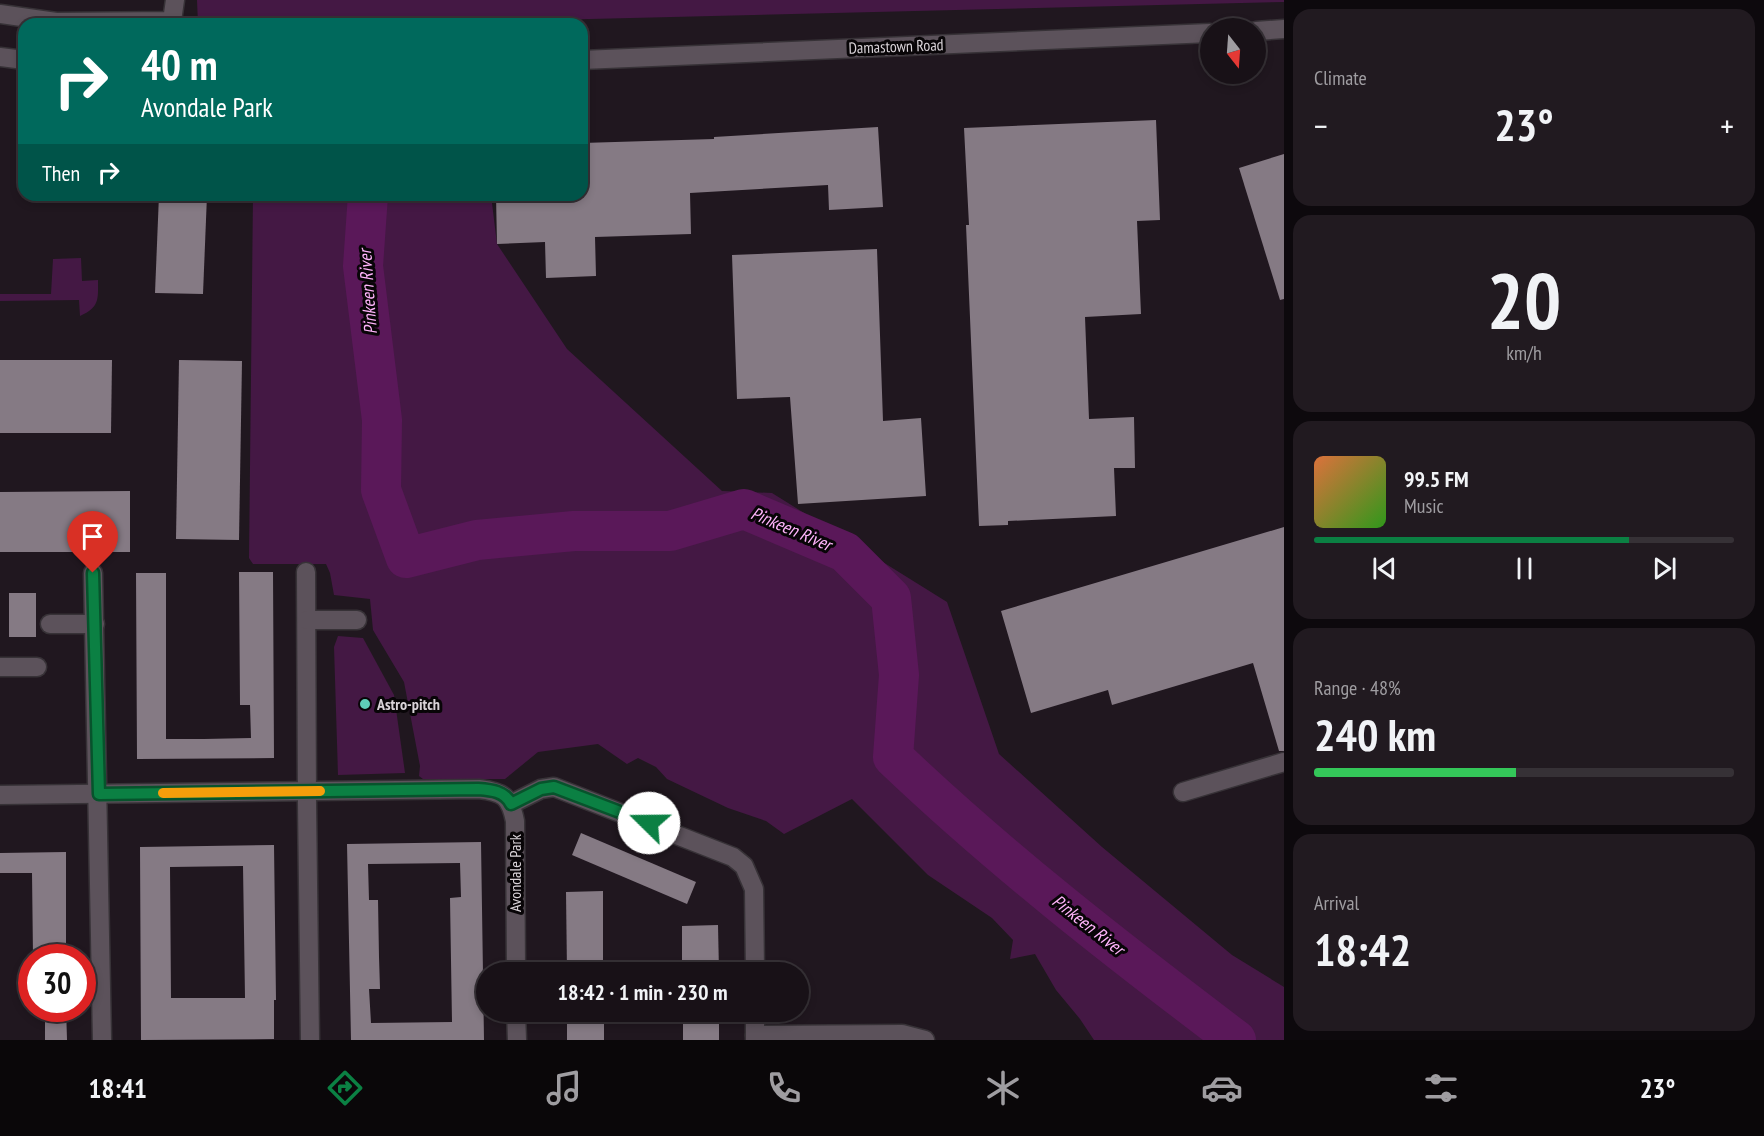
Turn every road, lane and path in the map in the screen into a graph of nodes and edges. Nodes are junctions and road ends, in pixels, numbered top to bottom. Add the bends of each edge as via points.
1 (175, 0) edge
2 (7, 10) edge
3 (40, 18) edge
4 (172, 18) edge
5 (1284, 29) edge
6 (1266, 30) edge
7 (1200, 33) edge
8 (0, 57) edge
9 (18, 59) edge
10 (588, 60) edge
11 (306, 572) dead end
12 (93, 573) dead end
13 (307, 620) junction
14 (357, 620) dead end
15 (50, 624) dead end
16 (95, 624) junction
17 (0, 667) edge
18 (37, 667) dead end
19 (1284, 762) edge
20 (307, 791) junction
21 (1183, 792) dead end
22 (99, 794) junction
23 (0, 795) edge
24 (511, 804) junction
25 (516, 962) edge
26 (754, 962) edge
27 (516, 1022) edge
28 (755, 1022) edge
29 (755, 1038) edge
30 (102, 1040) edge
31 (310, 1040) edge
32 (517, 1040) edge
33 (925, 1040) edge

1 - 4 street
2 - 3 street
5 - 6 street
7 - 10 street, Damastown Road
8 - 9 street
11 - 13 street
12 - 16 street
13 - 14 street
13 - 20 street
15 - 16 street
16 - 22 street
17 - 18 street
19 - 21 street
20 - 22 street
20 - 24 street via 478,789 502,794
20 - 31 street
22 - 23 street
22 - 30 street
24 - 25 street, Avondale Park via 515,821
24 - 26 street via 554,787 734,857 744,866 754,889
27 - 32 street
28 - 29 street
29 - 33 street via 902,1034

